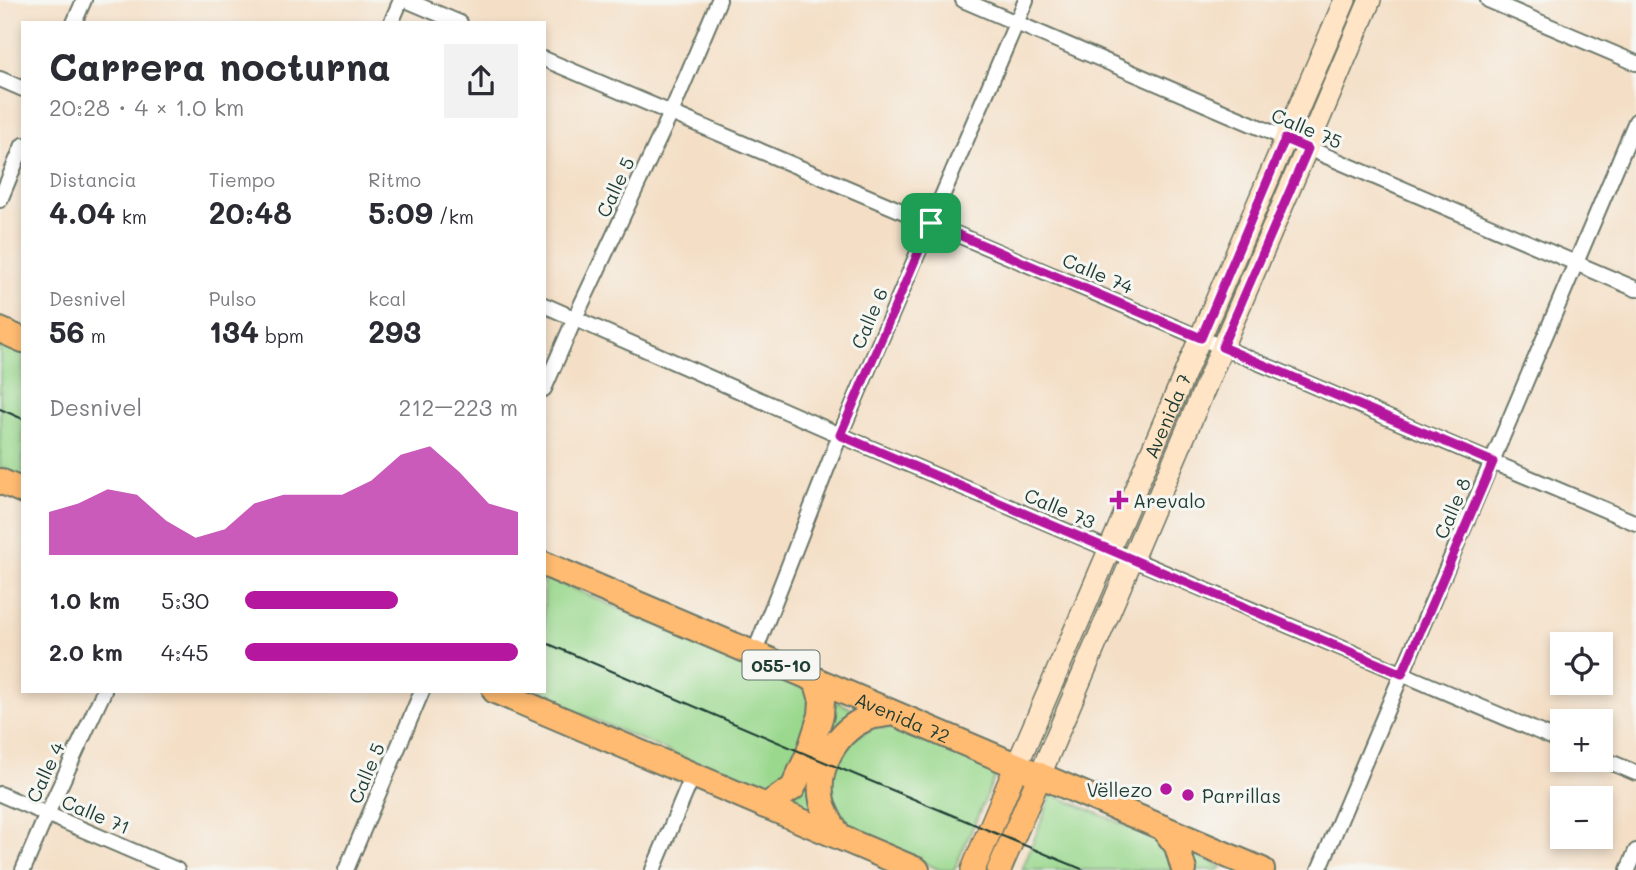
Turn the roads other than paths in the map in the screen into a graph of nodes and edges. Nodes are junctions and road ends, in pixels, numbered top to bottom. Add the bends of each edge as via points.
1 (84, 0) edge
2 (401, 0) edge
3 (407, 0) edge
4 (719, 0) edge
5 (963, 0) edge
6 (1026, 0) edge
7 (1345, 0) edge
8 (1370, 0) edge
9 (1488, 0) edge
10 (75, 21) edge
11 (392, 21) edge
12 (455, 21) edge
13 (1016, 23) junction
14 (546, 60) edge
15 (1636, 62) edge
16 (0, 79) edge
17 (21, 88) edge
18 (671, 113) junction
19 (1636, 121) edge
20 (1285, 139) junction
21 (1308, 149) junction
22 (21, 150) edge
23 (0, 200) edge
24 (931, 223) junction
25 (1576, 263) junction
26 (1636, 289) edge
27 (546, 306) edge
28 (575, 318) junction
29 (0, 330) edge
30 (1201, 338) junction
31 (21, 339) edge
32 (1222, 347) junction
33 (546, 384) edge
34 (840, 435) junction
35 (1493, 462) junction
36 (0, 481) edge
37 (21, 490) edge
38 (1636, 523) edge
39 (1110, 550) junction
40 (1132, 559) junction
41 (546, 565) edge
42 (754, 654) junction
43 (1402, 674) junction
44 (816, 680) junction
45 (103, 693) edge
46 (421, 693) edge
47 (500, 693) edge
48 (892, 713) junction
49 (1550, 737) edge
50 (1613, 763) edge
51 (1017, 765) junction
52 (1636, 773) edge
53 (693, 775) junction
54 (1040, 775) junction
55 (0, 794) edge
56 (765, 806) junction
57 (47, 814) junction
58 (1163, 828) junction
59 (839, 836) junction
60 (1636, 850) edge
61 (1248, 868) edge
62 (23, 870) edge
63 (177, 870) edge
64 (346, 870) edge
65 (653, 870) edge
66 (917, 870) edge
67 (973, 870) edge
68 (999, 870) edge
69 (1184, 870) edge
70 (1319, 870) edge
71 (1628, 870) edge

1 - 10 street
2 - 11 street
3 - 12 street
4 - 18 street, Calle 5
5 - 13 street, Calle 75
6 - 13 street, Calle 6
7 - 20 main road, Avenida 7
8 - 21 main road, Avenida 7
9 - 15 street
13 - 20 street, Calle 75
13 - 24 street, Calle 6
14 - 18 street, Calle 74
16 - 17 street
18 - 24 street, Calle 74
18 - 28 street, Calle 5
19 - 25 street, Calle 8
20 - 21 street, Calle 75
20 - 30 main road, Avenida 7
21 - 25 street, Calle 75
21 - 32 main road, Avenida 7
22 - 23 street
24 - 30 street, Calle 74
24 - 34 street, Calle 6
25 - 26 street, Calle 75
25 - 35 street, Calle 8
27 - 28 street, Calle 73
28 - 33 street, Calle 5
28 - 34 street, Calle 73
29 - 31 highway
30 - 32 street, Calle 74
30 - 39 main road, Avenida 7
32 - 35 street, Calle 74
32 - 40 main road, Avenida 7
34 - 39 street, Calle 73
34 - 42 street, Calle 6
35 - 38 street, Calle 74
35 - 43 street, Calle 8
36 - 37 highway
39 - 40 street, Calle 73
39 - 51 main road, Avenida 7
40 - 43 street, Calle 73
40 - 54 main road, Avenida 7
41 - 42 highway, Avenida 72 / 055-10
42 - 44 highway, Avenida 72 / 055-10
43 - 49 street, Calle 73
43 - 70 street, Calle 8
44 - 48 highway, Avenida 72 / 055-10
44 - 56 highway via 821,715 808,755 793,788
45 - 57 street, Calle 4
46 - 64 street, Calle 5
47 - 53 highway
48 - 51 highway, Avenida 72 / 055-10
48 - 59 highway via 852,727 825,762 822,801
50 - 52 street
51 - 54 highway, Avenida 72 / 055-10
51 - 67 main road, Avenida 7
53 - 56 highway
53 - 65 street
54 - 58 highway, Avenida 72 / 055-10
54 - 68 main road, Avenida 7
55 - 57 street, Calle 71
56 - 59 highway
57 - 62 street, Calle 4
57 - 63 street, Calle 71
58 - 61 highway, Avenida 72 / 055-10
58 - 69 highway via 1177,846
59 - 66 highway
60 - 71 street

